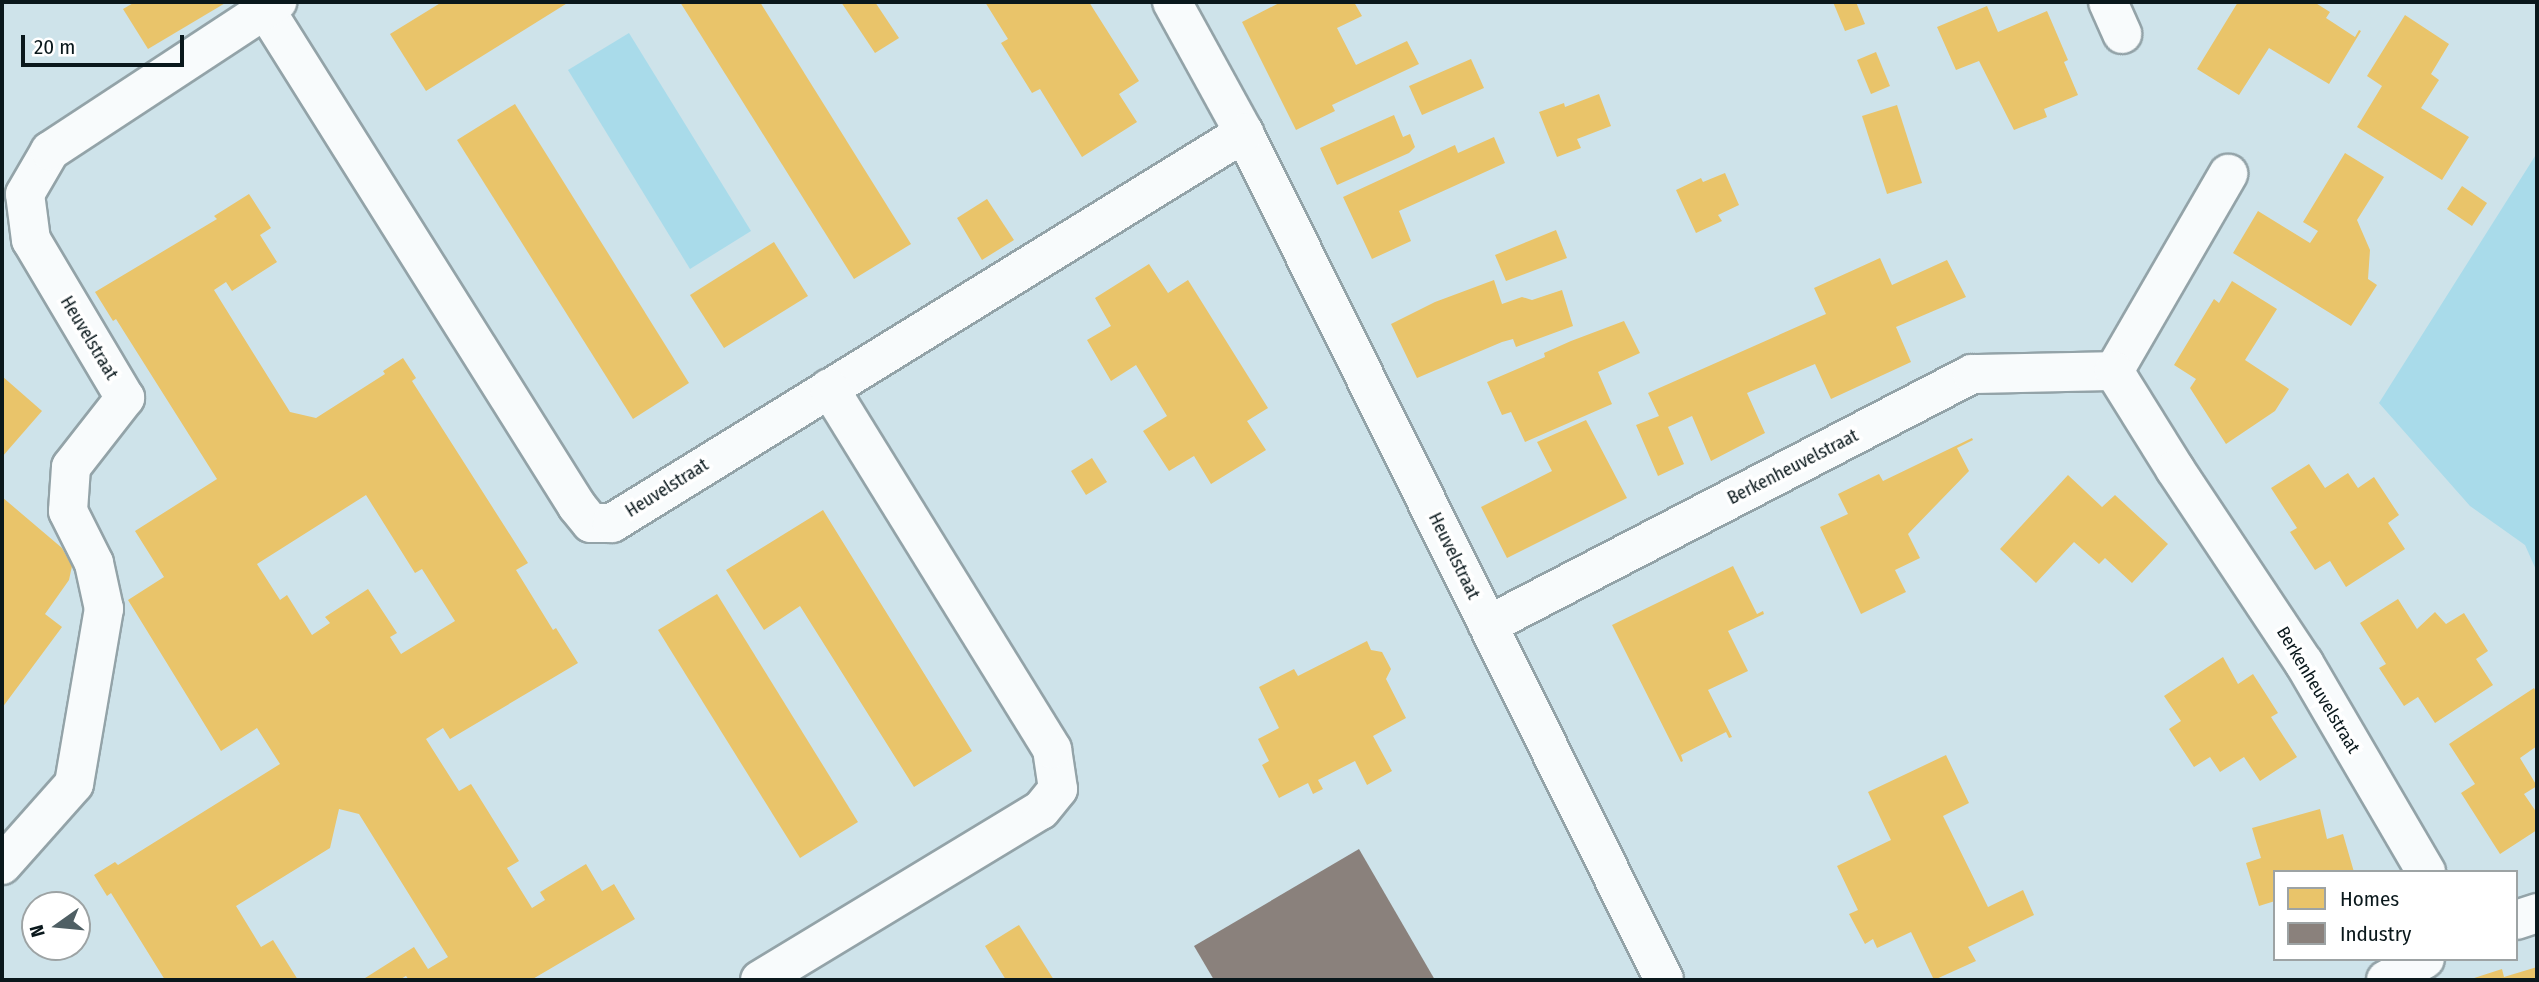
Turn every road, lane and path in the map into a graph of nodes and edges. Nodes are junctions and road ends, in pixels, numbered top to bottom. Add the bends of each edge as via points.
1 (1172, 2) edge
2 (271, 6) edge
3 (1244, 133) junction
4 (2228, 174) dead end
5 (2114, 370) junction
6 (829, 388) junction
7 (1488, 625) junction
8 (2, 866) edge
9 (2425, 870) edge
10 (2537, 913) edge
11 (2518, 919) edge
12 (2421, 961) edge
13 (760, 980) edge
14 (1664, 980) edge
15 (2386, 980) edge

1 - 3 street, Heuvelstraat
2 - 6 street, Heuvelstraat via 591,523 612,523
2 - 8 street, Heuvelstraat via 50,151 25,194 32,240 125,398 71,467 68,511 94,563 104,609 74,783
3 - 6 street, Heuvelstraat
3 - 7 street, Heuvelstraat
4 - 5 street
5 - 7 street, Berkenheuvelstraat via 1972,374
5 - 9 street, Berkenheuvelstraat via 2304,663
6 - 13 street via 1052,749 1058,789 1041,810
7 - 14 street, Heuvelstraat
10 - 11 street
12 - 15 street

